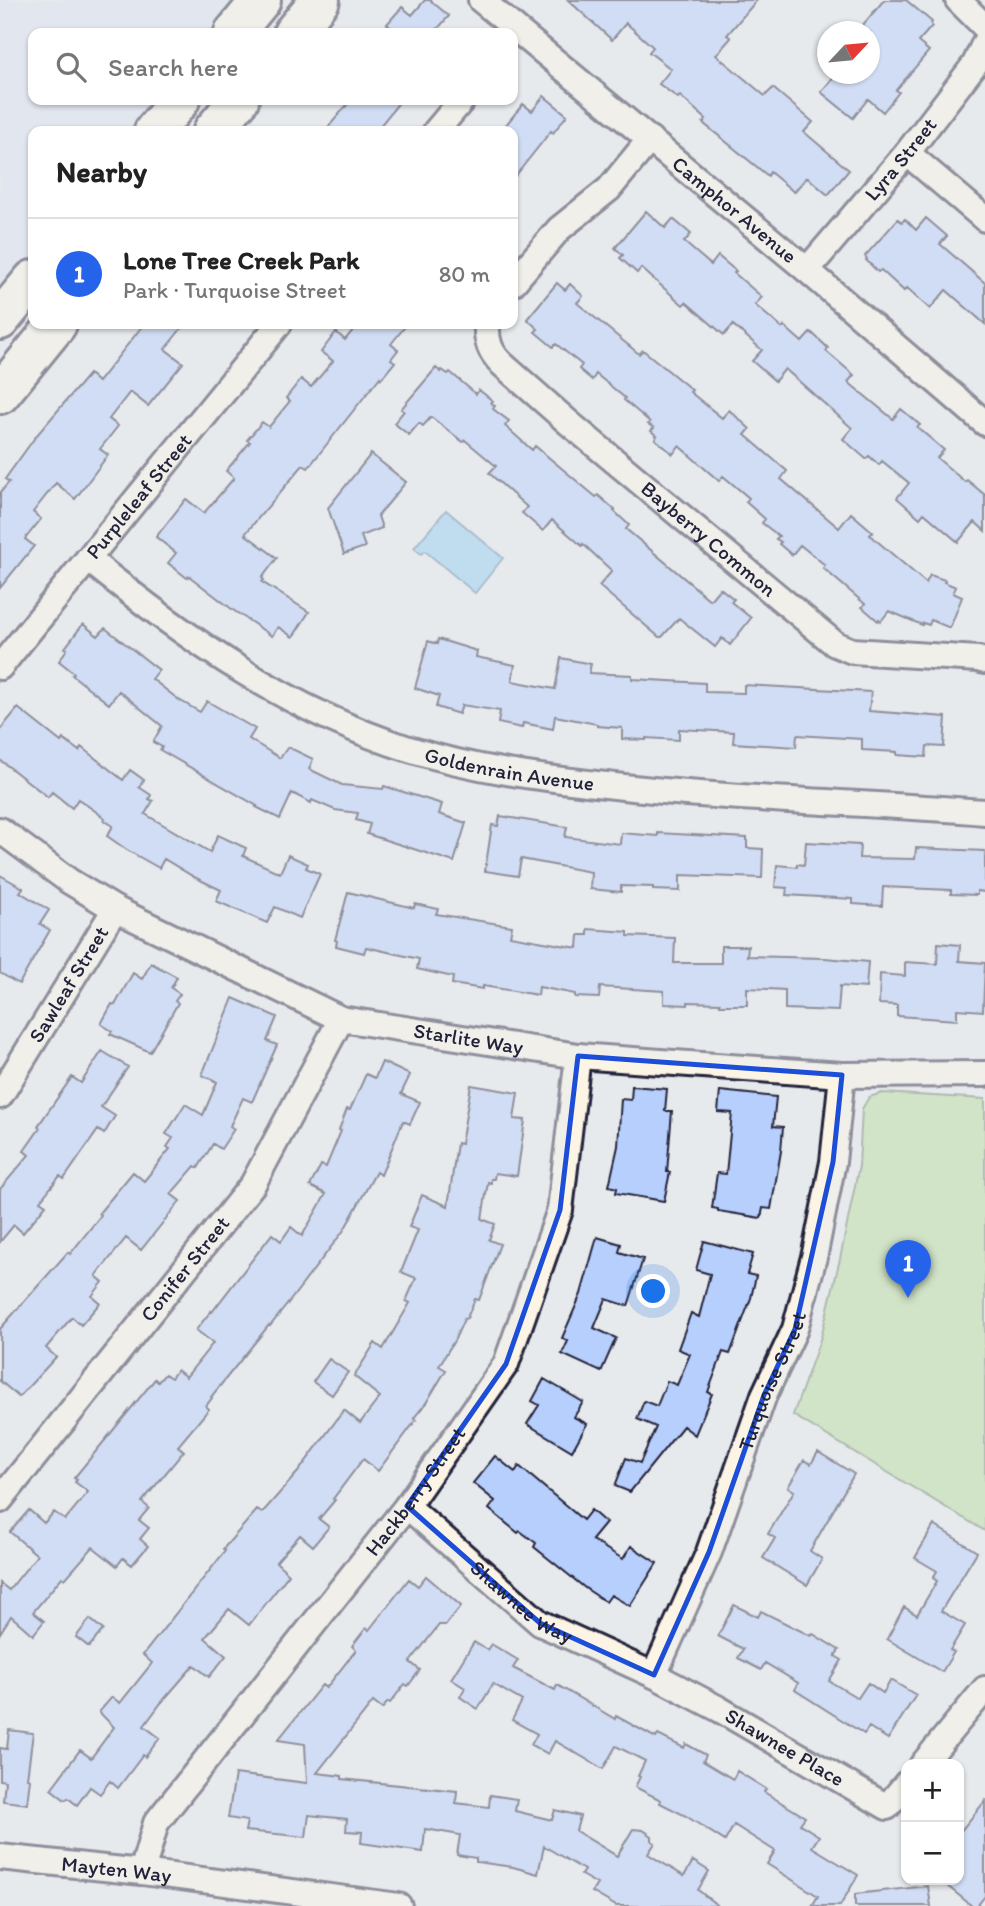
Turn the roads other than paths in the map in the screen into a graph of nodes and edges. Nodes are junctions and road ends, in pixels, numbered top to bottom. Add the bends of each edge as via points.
1 (261, 0) edge
2 (320, 0) edge
3 (481, 0) edge
4 (958, 0) edge
5 (985, 27) edge
6 (238, 28) edge
7 (297, 28) edge
8 (509, 28) edge
9 (518, 36) edge
10 (985, 42) edge
11 (176, 105) edge
12 (235, 105) edge
13 (458, 105) edge
14 (158, 126) edge
15 (217, 126) edge
16 (440, 126) edge
17 (650, 139) junction
18 (907, 153) junction
19 (985, 219) edge
20 (807, 270) junction
21 (518, 277) edge
22 (28, 286) edge
23 (0, 320) edge
24 (53, 329) edge
25 (275, 329) edge
26 (487, 329) edge
27 (0, 394) edge
28 (985, 423) edge
29 (88, 559) junction
30 (985, 661) edge
31 (0, 667) edge
32 (985, 812) edge
33 (0, 830) edge
34 (115, 909) junction
35 (341, 1019) junction
36 (578, 1056) junction
37 (985, 1074) edge
38 (842, 1075) junction
39 (0, 1096) edge
40 (0, 1500) edge
41 (407, 1506) junction
42 (654, 1675) junction
43 (985, 1689) edge
44 (927, 1759) edge
45 (901, 1790) edge
46 (0, 1857) edge
47 (142, 1872) junction
48 (399, 1906) edge

1 - 6 main road
2 - 7 main road
3 - 8 street, Camphor Avenue
4 - 5 street
9 - 17 street, Camphor Avenue
10 - 18 street, Lyra Street via 975,64
11 - 14 main road
12 - 15 main road
13 - 16 street
17 - 20 street, Camphor Avenue
17 - 21 street via 608,189 559,229
18 - 19 street
18 - 20 street, Lyra Street
20 - 28 street, Camphor Avenue
22 - 23 main road
24 - 27 main road
25 - 29 street, Purpleleaf Street
26 - 30 street, Bayberry Common via 488,344 502,364 835,644 871,653
29 - 31 street, Purpleleaf Street
29 - 32 street, Goldenrain Avenue via 240,670 351,728 409,749 517,774 660,792
33 - 34 street, Starlite Way
34 - 35 street, Starlite Way
34 - 39 street, Sawleaf Street
35 - 36 street, Starlite Way
35 - 40 street, Conifer Street via 253,1184
36 - 38 street, Starlite Way
36 - 41 street, Hackberry Street via 559,1210 506,1364
37 - 38 street, Starlite Way
38 - 42 street, Turquoise Street via 815,1254 794,1329 764,1395 709,1552
41 - 42 street, Shawnee Way via 540,1623
41 - 47 street, Hackberry Street via 156,1823
42 - 45 street, Shawnee Place via 887,1807
43 - 44 street
46 - 47 street, Mayten Way
47 - 48 street, Mayten Way

